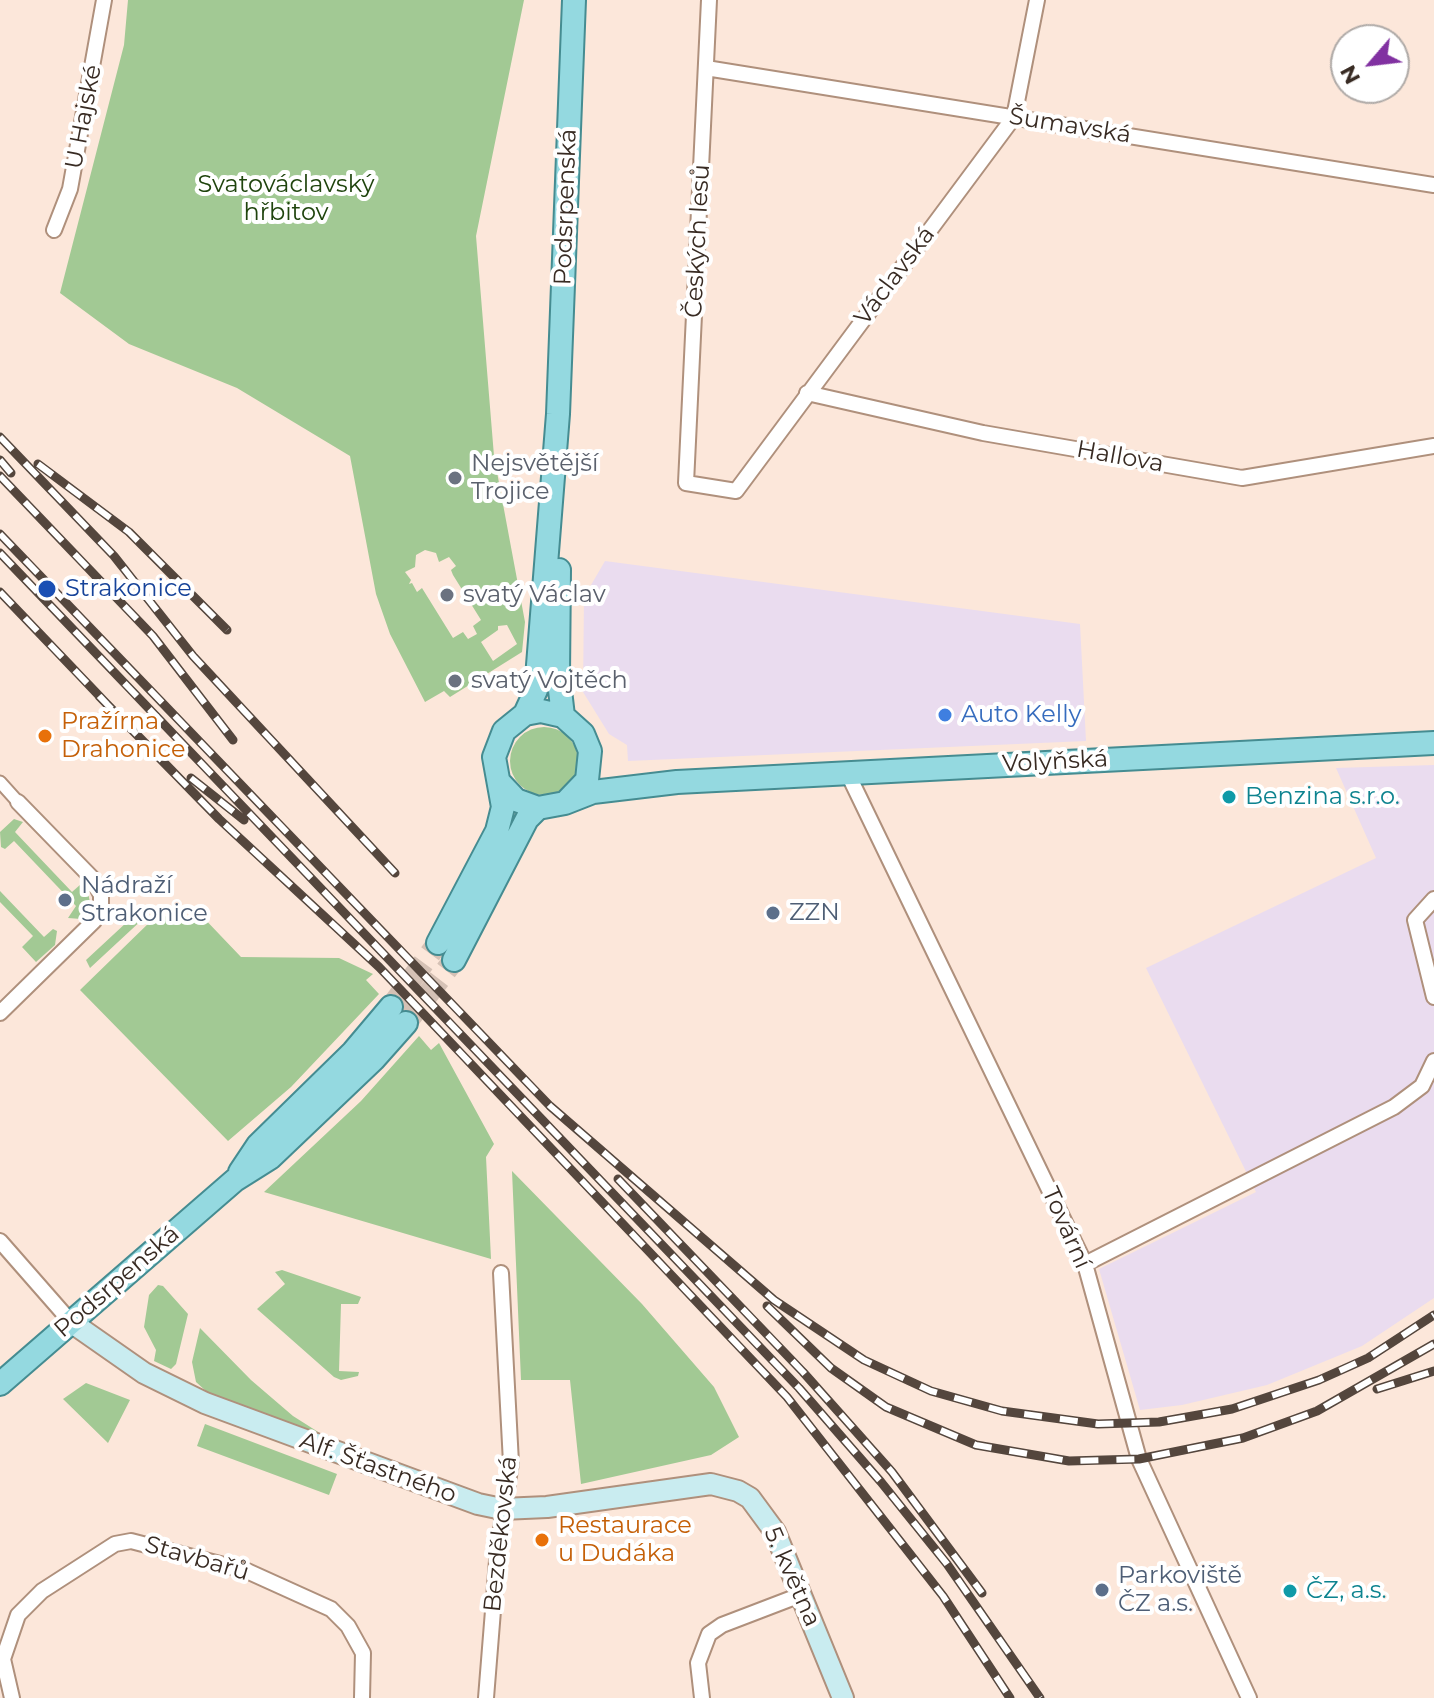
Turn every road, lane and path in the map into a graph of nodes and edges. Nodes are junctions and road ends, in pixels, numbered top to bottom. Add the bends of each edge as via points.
1 (104, 0) edge
2 (574, 0) edge
3 (709, 0) edge
4 (1037, 0) edge
5 (706, 68) junction
6 (1014, 117) junction
7 (1434, 185) edge
8 (54, 230) dead end
9 (807, 393) junction
10 (558, 414) junction
11 (1434, 446) edge
12 (686, 483) joint
13 (525, 714) junction
14 (563, 716) junction
15 (1434, 743) edge
16 (590, 751) junction
17 (847, 772) junction
18 (0, 782) edge
19 (677, 782) junction
20 (500, 783) junction
21 (18, 802) joint
22 (565, 803) junction
23 (538, 808) junction
24 (1434, 899) edge
25 (438, 943) tunnel mouth
26 (454, 960) tunnel mouth
27 (1434, 997) edge
28 (0, 1013) edge
29 (398, 1015) tunnel mouth
30 (1434, 1061) edge
31 (0, 1241) edge
32 (1085, 1264) junction
33 (501, 1273) dead end
34 (71, 1322) junction
35 (0, 1384) edge
36 (711, 1484) joint
37 (502, 1509) junction
38 (803, 1594) junction
39 (2, 1660) edge
40 (12, 1698) edge
41 (362, 1698) edge
42 (486, 1698) edge
43 (702, 1698) edge
44 (843, 1698) edge
45 (1249, 1698) edge

1 - 8 street, U Hajské via 70,189
2 - 10 main road, Podsrpenská
3 - 5 street, Českých lesů
4 - 6 street, Václavská
5 - 6 street, Šumavská
5 - 12 street, Českých lesů
6 - 7 street, Šumavská
6 - 9 street, Václavská
9 - 11 street, Hallova via 983,433 1242,478
9 - 12 street, Václavská via 736,491
10 - 13 main road, Podsrpenská via 536,690
10 - 14 main road, Podsrpenská via 558,673
13 - 14 main road
13 - 20 main road, Podsrpenská via 497,743 494,757
14 - 16 main road via 583,734
15 - 17 main road, Volyňská
16 - 19 main road, Volyňská via 612,777
16 - 22 main road via 587,780
17 - 19 main road, Volyňská
17 - 32 street, Tovární
18 - 21 street
19 - 22 main road, Volyňská via 593,792
20 - 23 main road via 516,800
20 - 25 main road, Podsrpenská via 503,807 497,831
21 - 28 street via 93,879 101,906 94,921
22 - 23 main road
23 - 26 main road via 527,819
24 - 27 street via 1415,920
29 - 34 main road, Podsrpenská via 316,1116
30 - 32 street via 1422,1086 1394,1107
31 - 34 street
32 - 45 street, Tovární via 1139,1459
33 - 37 street, Bezděkovská via 511,1463
34 - 35 main road, Podsrpenská
34 - 37 main road, Alf. Šťastného via 144,1373 205,1403 458,1498
36 - 37 main road, Alf. Šťastného
36 - 38 main road, 5. května via 750,1498 775,1532
37 - 42 street, Bezděkovská
38 - 43 street via 709,1634 698,1663
38 - 44 main road, 5. května
39 - 40 street, Stavbařů
39 - 41 street, Stavbařů via 13,1625 42,1591 115,1544 147,1542 247,1571 331,1609 363,1653

